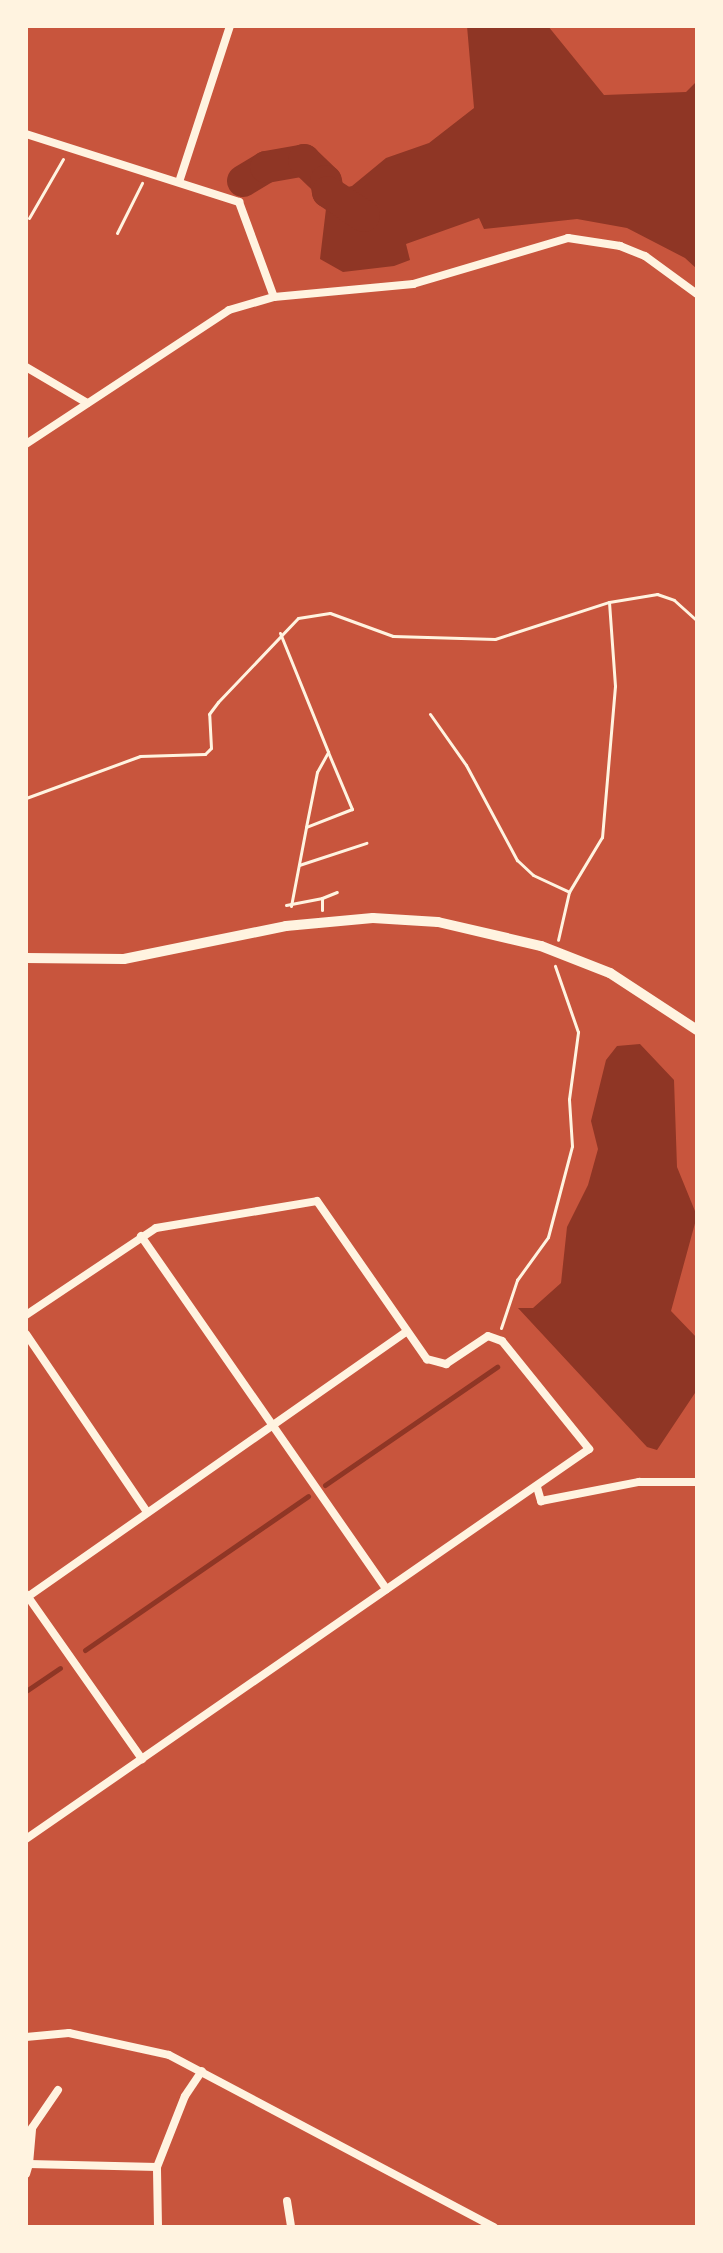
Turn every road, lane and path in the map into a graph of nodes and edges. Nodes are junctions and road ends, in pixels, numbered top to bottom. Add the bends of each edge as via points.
1 (230, 26) edge
2 (26, 134) edge
3 (69, 147) junction
4 (148, 172) junction
5 (179, 182) junction
6 (29, 218) dead end
7 (117, 233) dead end
8 (697, 294) edge
9 (274, 297) junction
10 (26, 367) edge
11 (87, 403) junction
12 (26, 444) edge
13 (609, 602) junction
14 (697, 621) edge
15 (280, 632) junction
16 (430, 714) dead end
17 (328, 752) junction
18 (26, 798) edge
19 (306, 827) junction
20 (366, 843) dead end
21 (299, 865) junction
22 (337, 892) dead end
23 (569, 892) junction
24 (322, 898) junction
25 (322, 923) junction
26 (556, 952) junction
27 (26, 958) edge
28 (697, 1030) edge
29 (141, 1236) junction
30 (26, 1315) edge
31 (405, 1333) junction
32 (26, 1334) edge
33 (497, 1340) junction
34 (271, 1425) junction
35 (697, 1482) edge
36 (537, 1487) junction
37 (147, 1512) junction
38 (386, 1589) junction
39 (27, 1596) edge
40 (142, 1759) junction
41 (26, 1839) edge
42 (26, 2037) edge
43 (202, 2071) junction
44 (58, 2090) dead end
45 (29, 2134) edge
46 (29, 2164) junction
47 (157, 2167) junction
48 (26, 2174) edge
49 (287, 2201) dead end
50 (158, 2227) edge
51 (291, 2227) edge
52 (494, 2227) edge

1 - 5 street
2 - 3 street
3 - 4 street
3 - 6 path
4 - 5 street
4 - 7 path
5 - 9 street via 239,202
8 - 9 street via 645,256 620,246 568,238 413,284
9 - 11 street via 229,310
10 - 11 street
11 - 12 street
13 - 14 path via 657,594 674,600
13 - 15 path via 495,639 393,636 330,613 298,618
13 - 23 path via 615,686 602,837
15 - 17 path
15 - 18 path via 209,714 211,748 205,754 140,756
16 - 23 path via 466,765 517,860 533,875
17 - 19 path via 317,772
17 - 19 path via 352,809
19 - 21 path
20 - 21 path
21 - 24 path via 289,905
22 - 24 path
23 - 26 path
24 - 25 path
25 - 26 street via 373,918 438,922
25 - 27 street via 124,959
26 - 28 street via 610,973
26 - 33 path via 555,973 578,1032 567,1174 548,1237 517,1280
29 - 30 street
29 - 31 street via 156,1228 317,1201
29 - 34 street
31 - 33 street via 438,1365 488,1336
31 - 34 street
32 - 37 street
33 - 36 street via 589,1449
34 - 37 street
34 - 38 street
35 - 36 street via 639,1482 541,1501
36 - 38 street
37 - 39 street
38 - 40 street
39 - 40 street
40 - 41 street
42 - 43 street via 69,2033 143,2046
43 - 47 street via 185,2096
43 - 52 street
44 - 45 street
45 - 46 street
46 - 47 street
46 - 48 street
47 - 50 street
49 - 51 street

